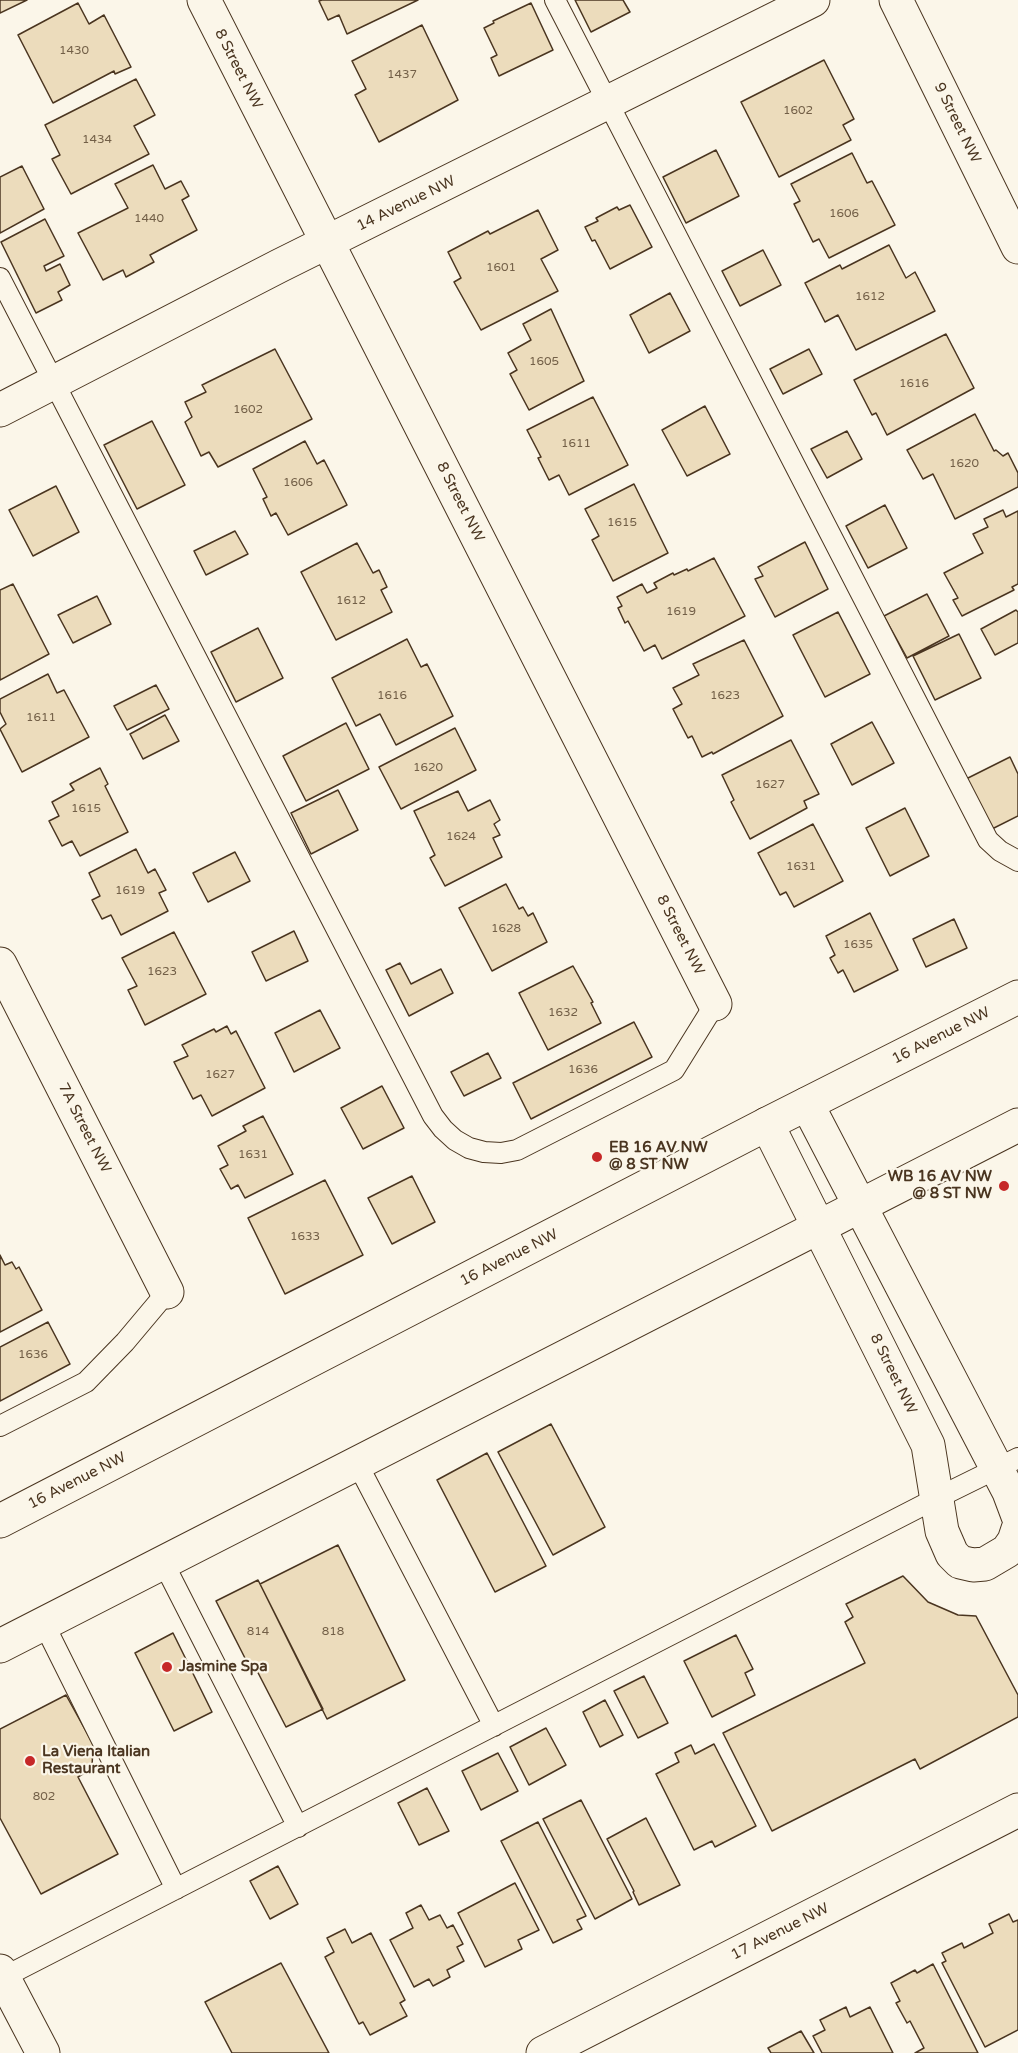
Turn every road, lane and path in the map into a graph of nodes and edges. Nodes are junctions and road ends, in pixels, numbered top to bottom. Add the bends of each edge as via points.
1 (204, 0) edge
2 (555, 0) edge
3 (813, 0) edge
4 (896, 0) edge
5 (608, 104) junction
6 (327, 243) junction
7 (1018, 247) edge
8 (0, 278) edge
9 (53, 383) junction
10 (0, 410) edge
11 (1018, 861) edge
12 (0, 964) edge
13 (1018, 997) edge
14 (715, 1004) joint
15 (807, 1104) junction
16 (767, 1124) junction
17 (1018, 1125) edge
18 (860, 1206) junction
19 (819, 1226) junction
20 (167, 1292) joint
21 (0, 1426) edge
22 (357, 1463) junction
23 (1007, 1464) edge
24 (65, 1487) junction
25 (0, 1493) edge
26 (937, 1498) junction
27 (1018, 1516) edge
28 (0, 1521) edge
29 (1018, 1529) edge
30 (163, 1562) junction
31 (44, 1624) junction
32 (0, 1646) edge
33 (494, 1726) junction
34 (1018, 1810) edge
35 (298, 1827) junction
36 (176, 1889) junction
37 (1, 1975) edge
38 (43, 2053) edge
39 (543, 2053) edge

1 - 6 main road, 8 Street NW
2 - 5 lane
3 - 5 main road, 14 Avenue NW
4 - 7 main road, 9 Street NW
5 - 6 main road, 14 Avenue NW
5 - 11 lane via 987,840
6 - 9 main road, 14 Avenue NW
6 - 14 main road, 8 Street NW
8 - 9 lane
9 - 10 main road, 14 Avenue NW
9 - 14 lane via 442,1129 469,1148 501,1153 517,1150 674,1070
12 - 20 main road, 7A Street NW
13 - 15 main road, 16 Avenue NW
15 - 16 main road, 16 Avenue NW
15 - 18 main road
16 - 19 main road, 8 Street NW
16 - 24 main road, 16 Avenue NW
17 - 18 main road
18 - 19 main road
18 - 23 main road
19 - 22 main road
19 - 26 main road, 8 Street NW via 928,1445
20 - 21 lane via 86,1382
22 - 30 main road
22 - 33 lane
23 - 26 lane
23 - 27 main road via 1009,1492
24 - 25 main road
24 - 28 main road, 16 Avenue NW
26 - 29 main road, 8 Street NW via 946,1545 960,1562 986,1564 997,1559 1007,1551
26 - 33 lane
30 - 31 main road
30 - 35 lane
31 - 32 main road
31 - 36 lane
33 - 35 lane
34 - 39 main road, 17 Avenue NW
35 - 36 lane
36 - 37 lane
37 - 38 main road

